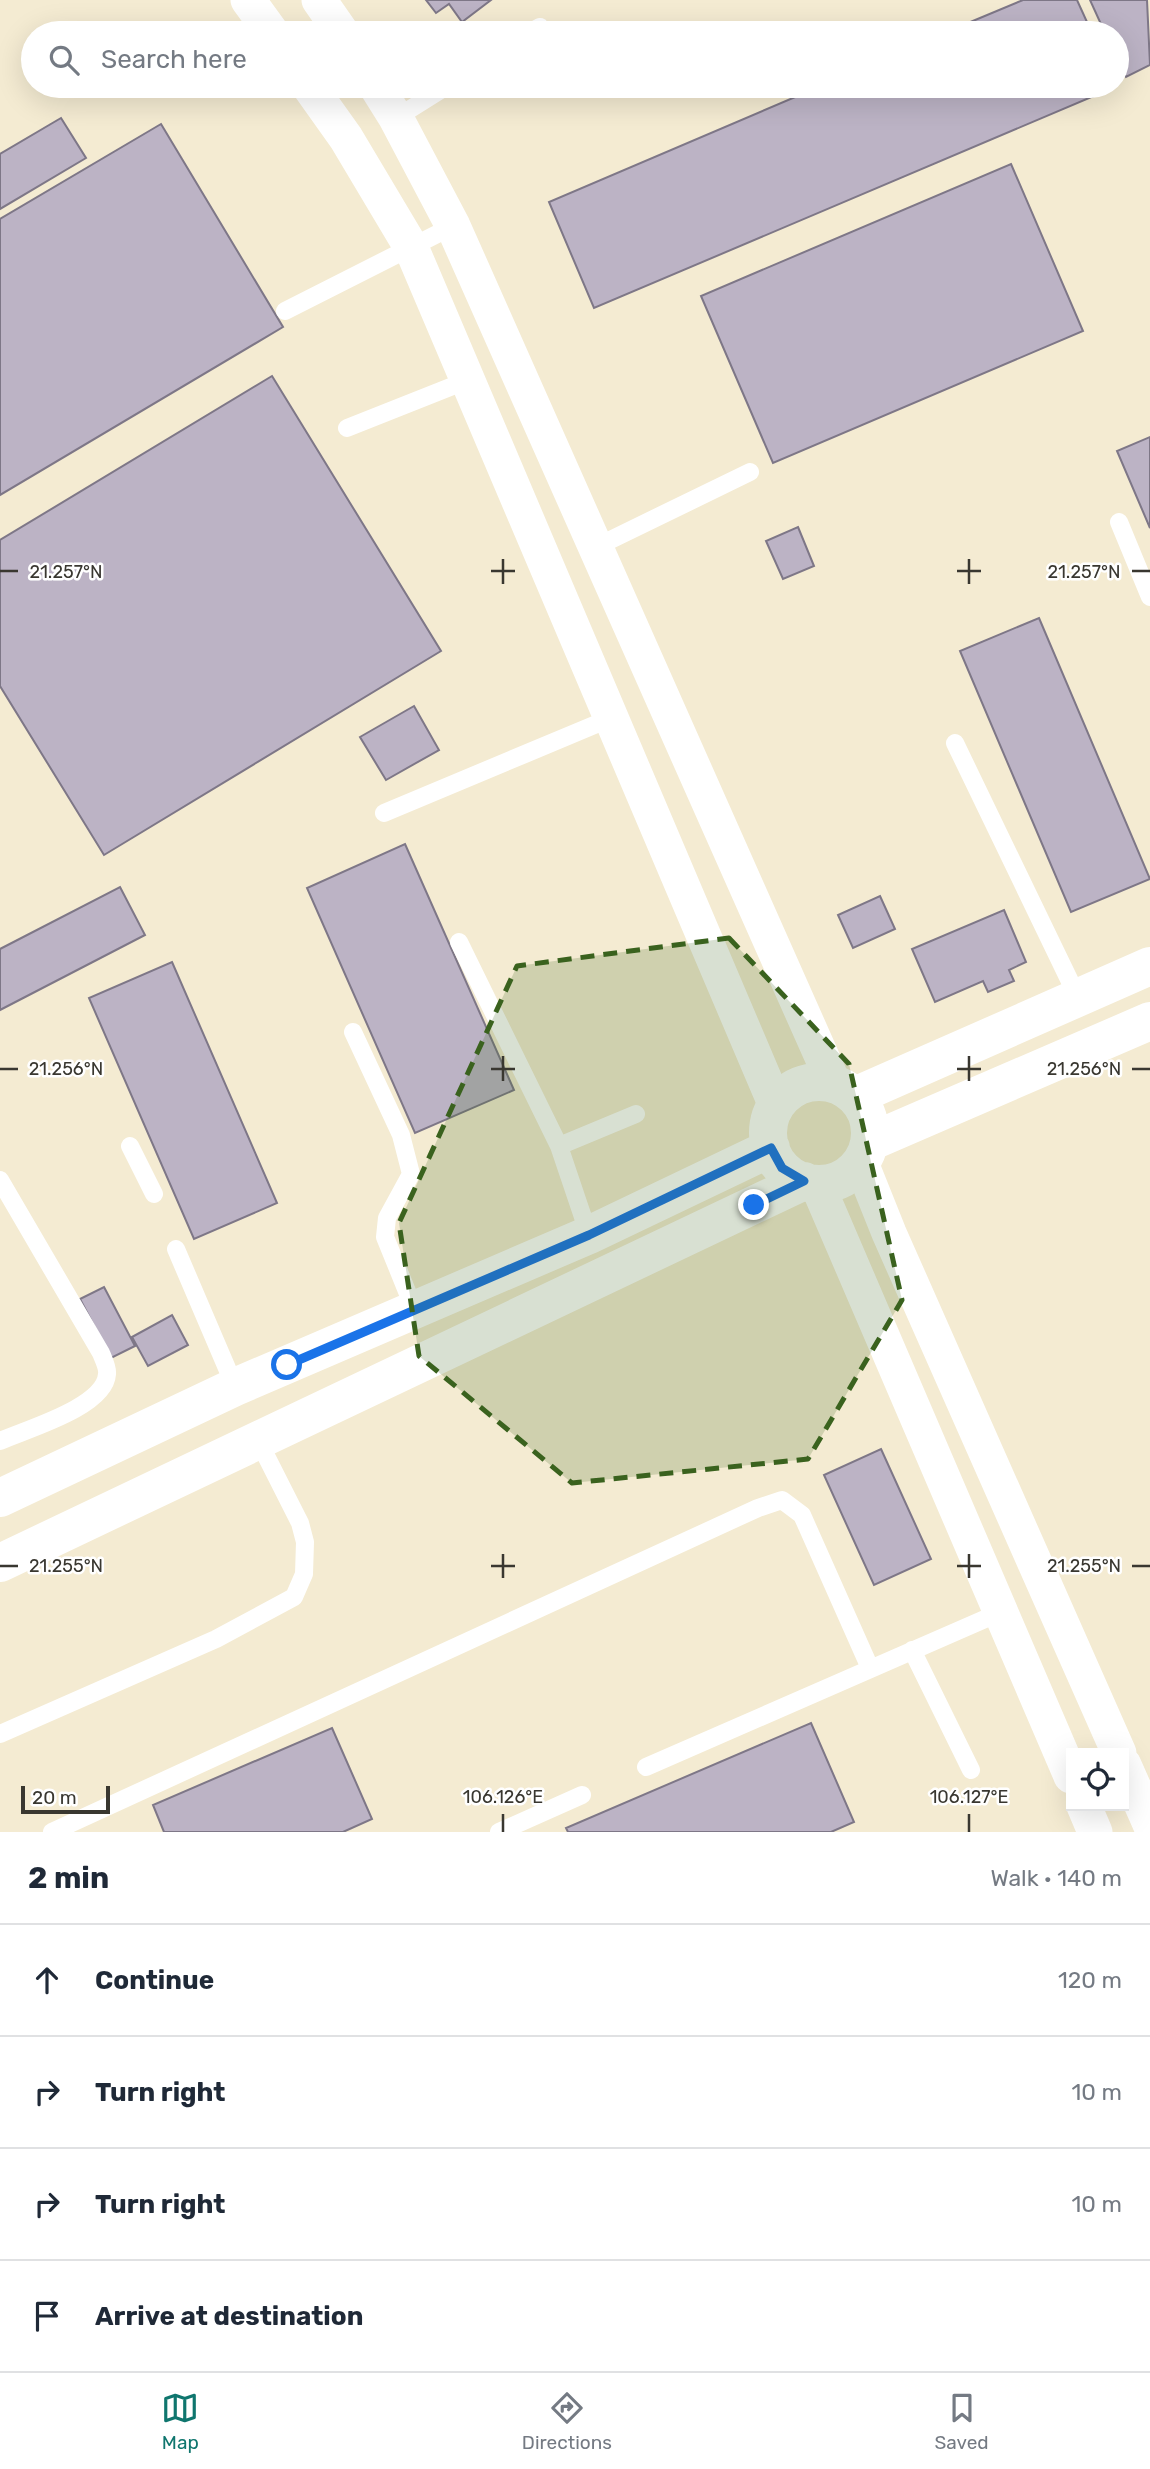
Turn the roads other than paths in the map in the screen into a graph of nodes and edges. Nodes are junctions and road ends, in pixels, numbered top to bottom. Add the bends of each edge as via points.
1 (248, 0) edge
2 (319, 0) edge
3 (263, 21) edge
4 (334, 21) edge
5 (318, 98) edge
6 (384, 98) edge
7 (428, 98) edge
8 (396, 118) junction
9 (453, 226) junction
10 (411, 247) junction
11 (285, 311) dead end
12 (468, 380) junction
13 (347, 428) dead end
14 (750, 472) dead end
15 (1119, 522) dead end
16 (596, 547) junction
17 (1150, 597) edge
18 (611, 718) junction
19 (955, 743) dead end
20 (384, 813) dead end
21 (459, 942) dead end
22 (1150, 966) edge
23 (1078, 998) junction
24 (1150, 1021) edge
25 (354, 1032) dead end
26 (844, 1090) junction
27 (776, 1106) junction
28 (636, 1114) dead end
29 (130, 1146) dead end
30 (559, 1146) junction
31 (771, 1148) junction
32 (865, 1153) junction
33 (0, 1180) edge
34 (810, 1183) junction
35 (153, 1194) dead end
36 (589, 1235) junction
37 (176, 1249) dead end
38 (415, 1311) junction
39 (235, 1387) junction
40 (0, 1441) edge
41 (259, 1442) junction
42 (0, 1498) edge
43 (0, 1563) edge
44 (1001, 1612) junction
45 (912, 1650) junction
46 (870, 1668) junction
47 (0, 1734) edge
48 (1117, 1748) edge
49 (1066, 1764) edge
50 (646, 1767) dead end
51 (971, 1770) dead end
52 (1129, 1776) edge
53 (582, 1794) dead end
54 (1150, 1824) edge
55 (52, 1832) edge
56 (499, 1832) edge

1 - 3 street
2 - 4 street
5 - 10 street
6 - 8 street
7 - 8 lane
8 - 9 street
9 - 10 lane
9 - 16 street
10 - 11 lane
10 - 12 street
12 - 13 lane
12 - 18 street
14 - 16 lane
15 - 17 lane
16 - 26 street
18 - 20 lane
18 - 27 street
19 - 23 lane
21 - 30 lane
22 - 23 street
23 - 26 street
24 - 32 street
25 - 38 lane via 401,1135 411,1174 387,1218 385,1237
26 - 27 street via 818,1082 801,1085 786,1093
26 - 32 street via 868,1117
27 - 31 street via 769,1120
28 - 30 lane
29 - 35 lane
30 - 36 lane
31 - 34 street via 782,1168
31 - 36 street
32 - 34 street via 849,1175 834,1182
32 - 48 street via 888,1233
33 - 40 lane via 101,1353 107,1373 100,1392 86,1405
34 - 41 street
34 - 44 street
36 - 38 street
37 - 39 lane
38 - 39 street
39 - 41 street
39 - 42 street
41 - 43 street
41 - 47 lane via 300,1522 305,1542 304,1574 294,1597 216,1639
44 - 45 lane
44 - 49 street
45 - 46 lane
45 - 51 lane
46 - 50 lane
46 - 55 lane via 802,1515 782,1500
52 - 54 street
53 - 56 lane

